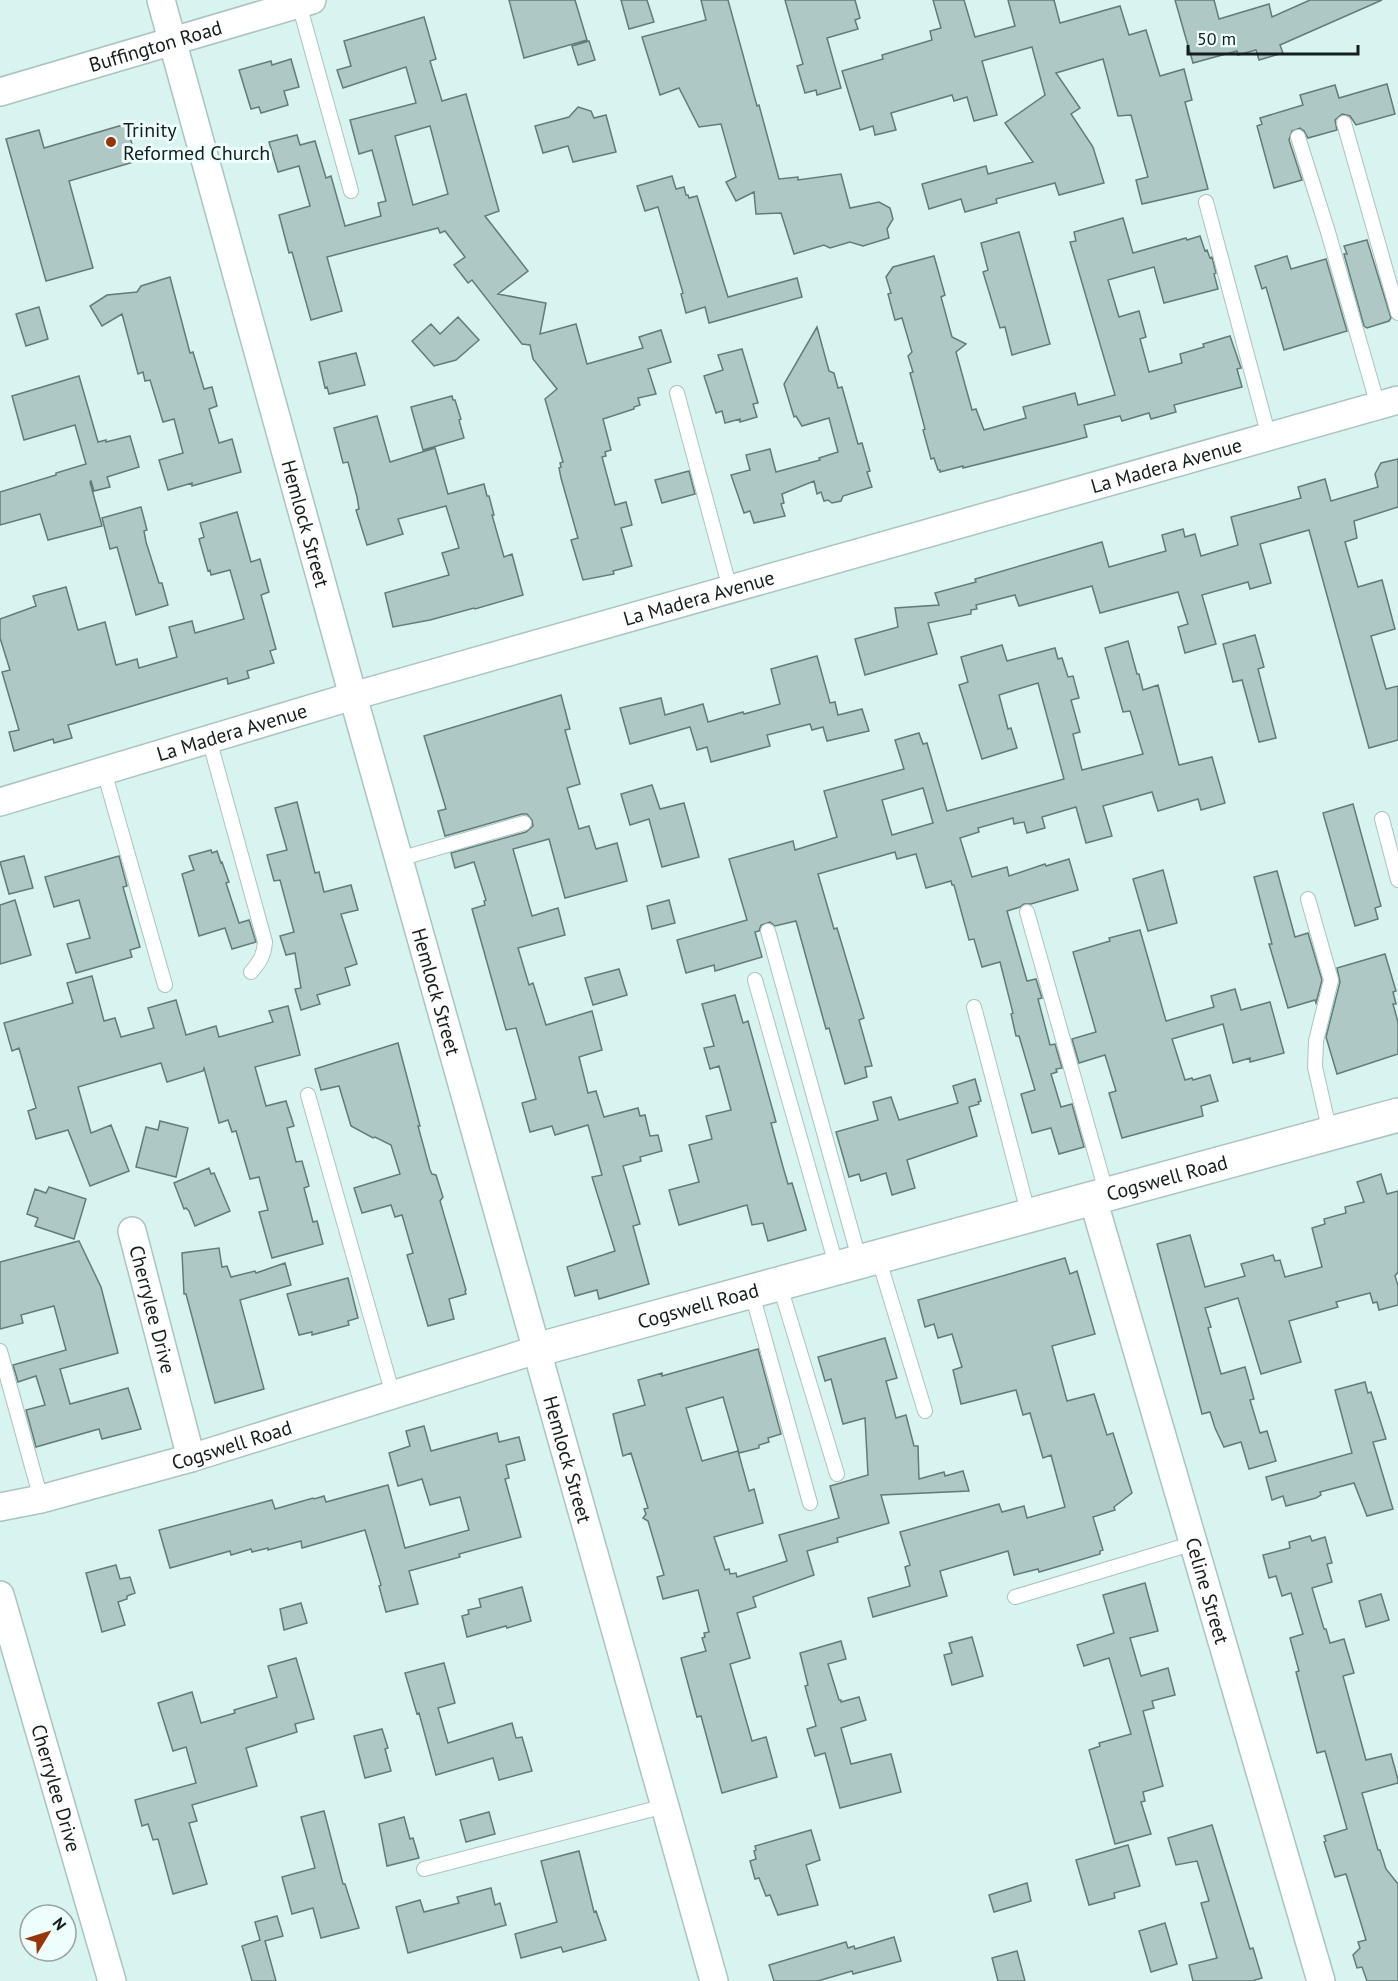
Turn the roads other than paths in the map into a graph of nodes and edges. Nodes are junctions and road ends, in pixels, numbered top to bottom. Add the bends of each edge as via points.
1 (160, 0) edge
2 (306, 1) edge
3 (171, 40) junction
4 (0, 92) edge
5 (1344, 123) dead end
6 (1298, 137) dead end
7 (351, 191) dead end
8 (1206, 201) dead end
9 (1398, 313) edge
10 (677, 393) dead end
11 (1388, 403) edge
12 (1269, 437) junction
13 (730, 589) junction
14 (353, 696) junction
15 (209, 739) junction
16 (104, 771) junction
17 (0, 802) edge
18 (1382, 819) dead end
19 (524, 823) dead end
20 (399, 859) junction
21 (1398, 880) edge
22 (1308, 899) dead end
23 (1027, 912) dead end
24 (768, 931) dead end
25 (251, 972) dead end
26 (755, 980) dead end
27 (165, 985) dead end
28 (974, 1007) dead end
29 (308, 1095) dead end
30 (1398, 1115) edge
31 (1330, 1134) junction
32 (1100, 1197) junction
33 (1029, 1216) junction
34 (132, 1231) dead end
35 (858, 1262) junction
36 (765, 1287) junction
37 (536, 1350) junction
38 (0, 1351) edge
39 (393, 1395) junction
40 (926, 1411) dead end
41 (191, 1458) junction
42 (837, 1474) dead end
43 (41, 1499) junction
44 (810, 1503) dead end
45 (0, 1507) edge
46 (1194, 1543) junction
47 (0, 1595) edge
48 (1015, 1597) dead end
49 (664, 1806) junction
50 (424, 1869) dead end
51 (112, 1981) edge
52 (714, 1981) edge
53 (1322, 1981) edge

1 - 3 street, Hemlock Street
2 - 3 street, Buffington Road
2 - 7 lane
3 - 4 street, Buffington Road
3 - 14 street, Hemlock Street
5 - 9 lane
6 - 11 lane
8 - 12 lane
10 - 13 lane
11 - 12 street, La Madera Avenue
12 - 13 street, La Madera Avenue
13 - 14 street, La Madera Avenue
14 - 15 street, La Madera Avenue
14 - 20 street, Hemlock Street
15 - 16 street, La Madera Avenue
15 - 25 lane via 265,942 264,953
16 - 17 street, La Madera Avenue
16 - 27 lane
18 - 21 lane
19 - 20 lane
20 - 37 street, Hemlock Street
22 - 31 lane via 1331,980 1316,1041 1315,1067
23 - 32 lane
24 - 35 lane
26 - 35 lane
28 - 33 lane
29 - 39 lane
30 - 31 street, Cogswell Road
31 - 32 street, Cogswell Road
32 - 33 street, Cogswell Road
32 - 46 street, Celine Street
33 - 35 street, Cogswell Road
34 - 41 street, Cherrylee Drive
35 - 36 street, Cogswell Road
35 - 40 lane
36 - 37 street, Cogswell Road
36 - 42 lane
36 - 44 lane
37 - 39 street, Cogswell Road
37 - 49 street, Hemlock Street
38 - 43 lane
39 - 41 street, Cogswell Road
41 - 43 street, Cogswell Road
43 - 45 street, Cogswell Road
46 - 48 lane
46 - 53 street, Celine Street
47 - 51 street, Cherrylee Drive
49 - 50 lane
49 - 52 street, Hemlock Street

